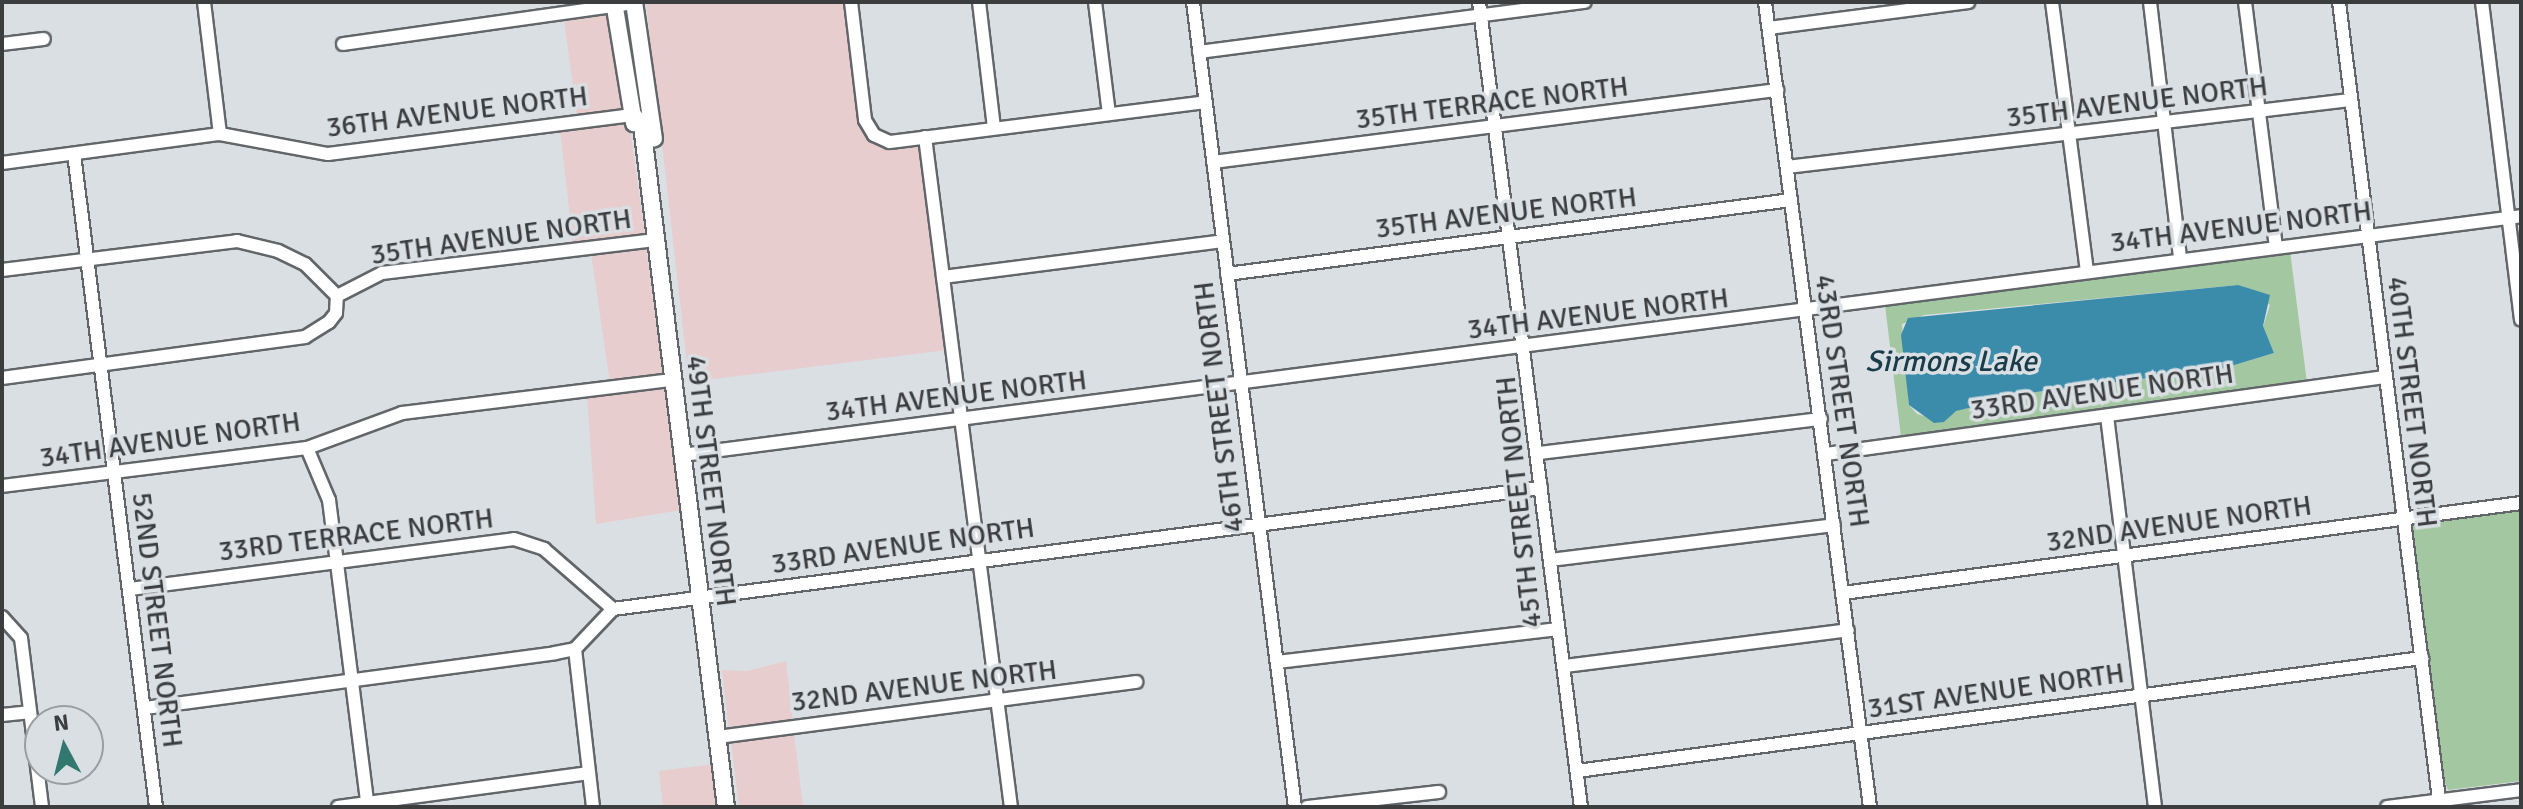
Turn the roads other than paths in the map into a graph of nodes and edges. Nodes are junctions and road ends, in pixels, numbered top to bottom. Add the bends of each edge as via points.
1 (204, 2) edge
2 (851, 2) edge
3 (979, 2) edge
4 (1095, 2) edge
5 (1193, 2) edge
6 (1585, 2) edge
7 (1765, 2) edge
8 (1968, 2) edge
9 (2052, 2) edge
10 (2150, 2) edge
11 (2245, 2) edge
12 (2339, 2) edge
13 (2482, 2) edge
14 (634, 3) edge
15 (614, 4) edge
16 (1480, 9) edge
17 (1769, 28) junction
18 (44, 39) dead end
19 (2, 44) edge
20 (343, 44) dead end
21 (1199, 52) junction
22 (1777, 90) junction
23 (648, 93) junction
24 (2350, 100) junction
25 (1205, 102) junction
26 (2259, 111) junction
27 (1109, 114) junction
28 (633, 115) junction
29 (2164, 123) junction
30 (1497, 126) junction
31 (994, 128) junction
32 (220, 134) junction
33 (2069, 135) junction
34 (925, 137) junction
35 (74, 154) junction
36 (646, 162) junction
37 (1213, 162) junction
38 (2, 163) edge
39 (1787, 167) junction
40 (1791, 200) junction
41 (2515, 216) edge
42 (2366, 235) junction
43 (1511, 237) junction
44 (655, 240) junction
45 (1223, 241) junction
46 (2276, 246) junction
47 (87, 259) junction
48 (2180, 259) junction
49 (2, 270) edge
50 (2087, 271) junction
51 (1227, 274) junction
52 (943, 277) junction
53 (337, 296) junction
54 (1805, 311) junction
55 (2521, 320) edge
56 (1525, 348) junction
57 (103, 366) junction
58 (2385, 377) junction
59 (2, 378) edge
60 (672, 380) junction
61 (1241, 383) junction
62 (2107, 416) junction
63 (1821, 419) junction
64 (961, 420) junction
65 (307, 448) junction
66 (1539, 453) junction
67 (1826, 454) junction
68 (682, 455) junction
69 (113, 473) junction
70 (2, 486) edge
71 (1541, 488) junction
72 (2521, 503) edge
73 (2402, 517) junction
74 (1258, 525) junction
75 (1834, 525) junction
76 (2122, 556) junction
77 (979, 560) junction
78 (1550, 560) junction
79 (337, 561) junction
80 (130, 589) junction
81 (1843, 593) junction
82 (700, 598) junction
83 (613, 609) junction
84 (3, 618) edge
85 (1556, 629) junction
86 (1848, 630) junction
87 (575, 649) junction
88 (2422, 658) junction
89 (1277, 662) junction
90 (1565, 666) junction
91 (1136, 682) dead end
92 (352, 683) junction
93 (2140, 696) junction
94 (995, 701) junction
95 (28, 705) edge
96 (145, 708) junction
97 (24, 713) edge
98 (2, 715) edge
99 (1861, 734) junction
100 (718, 737) junction
101 (1577, 771) junction
102 (589, 773) junction
103 (39, 785) edge
104 (2521, 790) edge
105 (1439, 792) dead end
106 (2439, 804) edge
107 (368, 805) edge
108 (42, 807) edge
109 (156, 807) edge
110 (338, 807) edge
111 (593, 807) edge
112 (726, 807) edge
113 (1011, 807) edge
114 (1295, 807) edge
115 (1307, 807) edge
116 (1581, 807) edge
117 (1870, 807) edge
118 (2155, 807) edge
119 (2387, 807) edge

1 - 32 street
2 - 34 street via 865,120 874,135 890,142
3 - 31 street
4 - 27 street
5 - 21 street, 46TH STREET NORTH
6 - 16 street
7 - 17 street, 43RD STREET NORTH
8 - 17 street
9 - 33 street
10 - 29 street
11 - 26 street
12 - 24 street, 40TH STREET NORTH
13 - 41 street
14 - 15 street
14 - 23 main road, 49TH STREET NORTH
15 - 20 street
15 - 28 main road, 49TH STREET NORTH
16 - 21 street
16 - 30 street, 45TH STREET NORTH
17 - 22 street, 43RD STREET NORTH
18 - 19 street
21 - 25 street, 46TH STREET NORTH
22 - 30 street, 35TH TERRACE NORTH
22 - 39 street, 43RD STREET NORTH
23 - 28 main road
23 - 36 main road, 49TH STREET NORTH via 655,148
24 - 26 street, 35TH AVENUE NORTH
24 - 42 street, 40TH STREET NORTH
25 - 27 street
25 - 37 street, 46TH STREET NORTH
26 - 29 street, 35TH AVENUE NORTH
26 - 46 street
27 - 31 street
28 - 32 street, 36TH AVENUE NORTH via 328,154
28 - 36 main road, 49TH STREET NORTH via 638,150
29 - 33 street, 35TH AVENUE NORTH
29 - 48 street
30 - 37 street, 35TH TERRACE NORTH
30 - 43 street, 45TH STREET NORTH
31 - 34 street
32 - 35 street, 36TH AVENUE NORTH
33 - 39 street, 35TH AVENUE NORTH
33 - 50 street
34 - 52 street
35 - 38 street, 36TH AVENUE NORTH
35 - 47 street, 52ND STREET NORTH
36 - 44 main road, 49TH STREET NORTH
37 - 45 street, 46TH STREET NORTH
39 - 40 street, 43RD STREET NORTH
40 - 43 street, 35TH AVENUE NORTH
40 - 54 street, 43RD STREET NORTH
41 - 42 street, 34TH AVENUE NORTH
41 - 55 street
42 - 46 street, 34TH AVENUE NORTH
42 - 58 street, 40TH STREET NORTH
43 - 51 street, 35TH AVENUE NORTH
43 - 56 street, 45TH STREET NORTH
44 - 53 street, 35TH AVENUE NORTH via 382,273
44 - 60 main road, 49TH STREET NORTH
45 - 51 street, 46TH STREET NORTH
45 - 52 street
46 - 48 street, 34TH AVENUE NORTH
47 - 49 street
47 - 53 street via 228,242 254,244 305,264
47 - 57 street, 52ND STREET NORTH
48 - 50 street, 34TH AVENUE NORTH
50 - 54 street, 34TH AVENUE NORTH
51 - 61 street, 46TH STREET NORTH
52 - 64 street
53 - 57 street via 336,313 329,322 305,337
54 - 56 street, 34TH AVENUE NORTH
54 - 63 street, 43RD STREET NORTH
56 - 61 street, 34TH AVENUE NORTH
56 - 66 street, 45TH STREET NORTH
57 - 59 street
57 - 69 street, 52ND STREET NORTH
58 - 62 street, 33RD AVENUE NORTH
58 - 73 street, 40TH STREET NORTH
60 - 65 street, 34TH AVENUE NORTH via 402,413
60 - 68 main road, 49TH STREET NORTH
61 - 64 street, 34TH AVENUE NORTH
61 - 74 street, 46TH STREET NORTH
62 - 67 street, 33RD AVENUE NORTH
62 - 76 street
63 - 66 street
63 - 67 street, 43RD STREET NORTH
64 - 68 street, 34TH AVENUE NORTH
64 - 77 street
65 - 69 street, 34TH AVENUE NORTH
65 - 79 street via 329,500
66 - 71 street, 45TH STREET NORTH
67 - 75 street, 43RD STREET NORTH
68 - 82 main road, 49TH STREET NORTH
69 - 70 street, 34TH AVENUE NORTH
69 - 80 street, 52ND STREET NORTH
71 - 74 street, 33RD AVENUE NORTH
71 - 78 street, 45TH STREET NORTH
72 - 73 street, 32ND AVENUE NORTH
73 - 76 street, 32ND AVENUE NORTH
73 - 88 street, 40TH STREET NORTH
74 - 77 street, 33RD AVENUE NORTH
74 - 89 street, 46TH STREET NORTH
75 - 78 street
75 - 81 street, 43RD STREET NORTH
76 - 81 street, 32ND AVENUE NORTH
76 - 93 street
77 - 82 street, 33RD AVENUE NORTH
77 - 94 street
78 - 85 street, 45TH STREET NORTH
79 - 80 street, 33RD TERRACE NORTH
79 - 83 street, 33RD TERRACE NORTH via 514,539 544,549
79 - 92 street
80 - 96 street, 52ND STREET NORTH
81 - 86 street, 43RD STREET NORTH
82 - 83 street, 33RD AVENUE NORTH
82 - 100 main road, 49TH STREET NORTH
83 - 87 street
84 - 95 street via 21,638
85 - 89 street
85 - 90 street, 45TH STREET NORTH
86 - 90 street
86 - 99 street, 43RD STREET NORTH
87 - 92 street
87 - 102 street
88 - 93 street, 31ST AVENUE NORTH
88 - 106 street, 40TH STREET NORTH
89 - 114 street, 46TH STREET NORTH
90 - 101 street, 45TH STREET NORTH
91 - 94 street, 32ND AVENUE NORTH
92 - 96 street
92 - 107 street
93 - 99 street, 31ST AVENUE NORTH
93 - 118 street
94 - 100 street, 32ND AVENUE NORTH
94 - 113 street
96 - 109 street, 52ND STREET NORTH
97 - 98 street
99 - 101 street, 31ST AVENUE NORTH
99 - 117 street, 43RD STREET NORTH
100 - 112 main road, 49TH STREET NORTH
101 - 116 street, 45TH STREET NORTH
102 - 107 street
102 - 111 street
103 - 108 street
104 - 106 street
105 - 115 street
106 - 119 street
107 - 110 street

